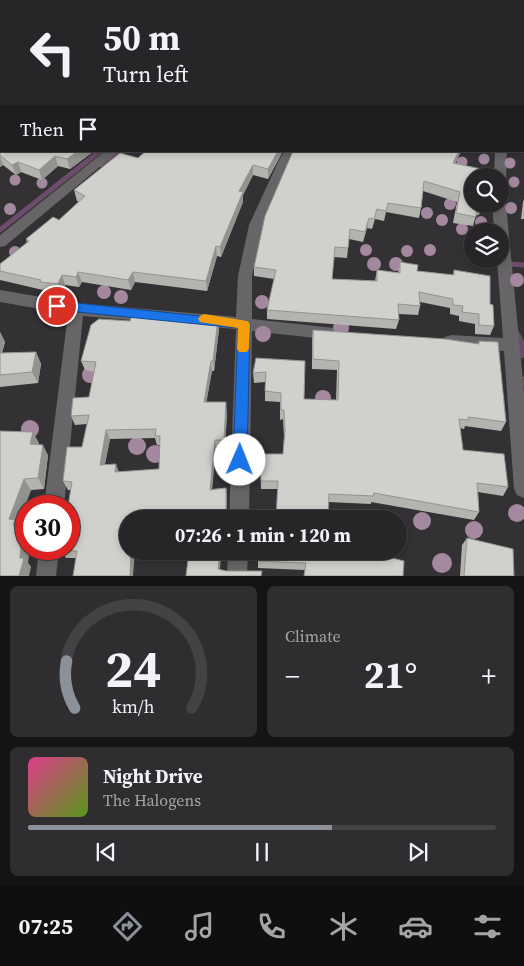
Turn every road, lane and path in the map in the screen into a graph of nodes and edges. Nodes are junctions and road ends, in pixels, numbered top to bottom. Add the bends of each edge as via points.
1 (112, 152) edge
2 (290, 152) edge
3 (501, 152) edge
4 (500, 168) edge
5 (500, 213) edge
6 (0, 242) edge
7 (0, 296) edge
8 (76, 309) junction
9 (244, 324) junction
10 (347, 335) edge
11 (436, 341) edge
12 (512, 345) junction
13 (524, 489) edge
14 (55, 495) edge
15 (239, 510) edge
16 (48, 560) edge
17 (238, 560) edge
18 (46, 576) edge
19 (237, 576) edge

1 - 6 street
2 - 9 street via 256,225 245,276
3 - 4 street
5 - 12 street
7 - 8 street
8 - 9 street
8 - 14 street
9 - 10 street
9 - 15 street
11 - 12 street
12 - 13 street
16 - 18 street
17 - 19 street

